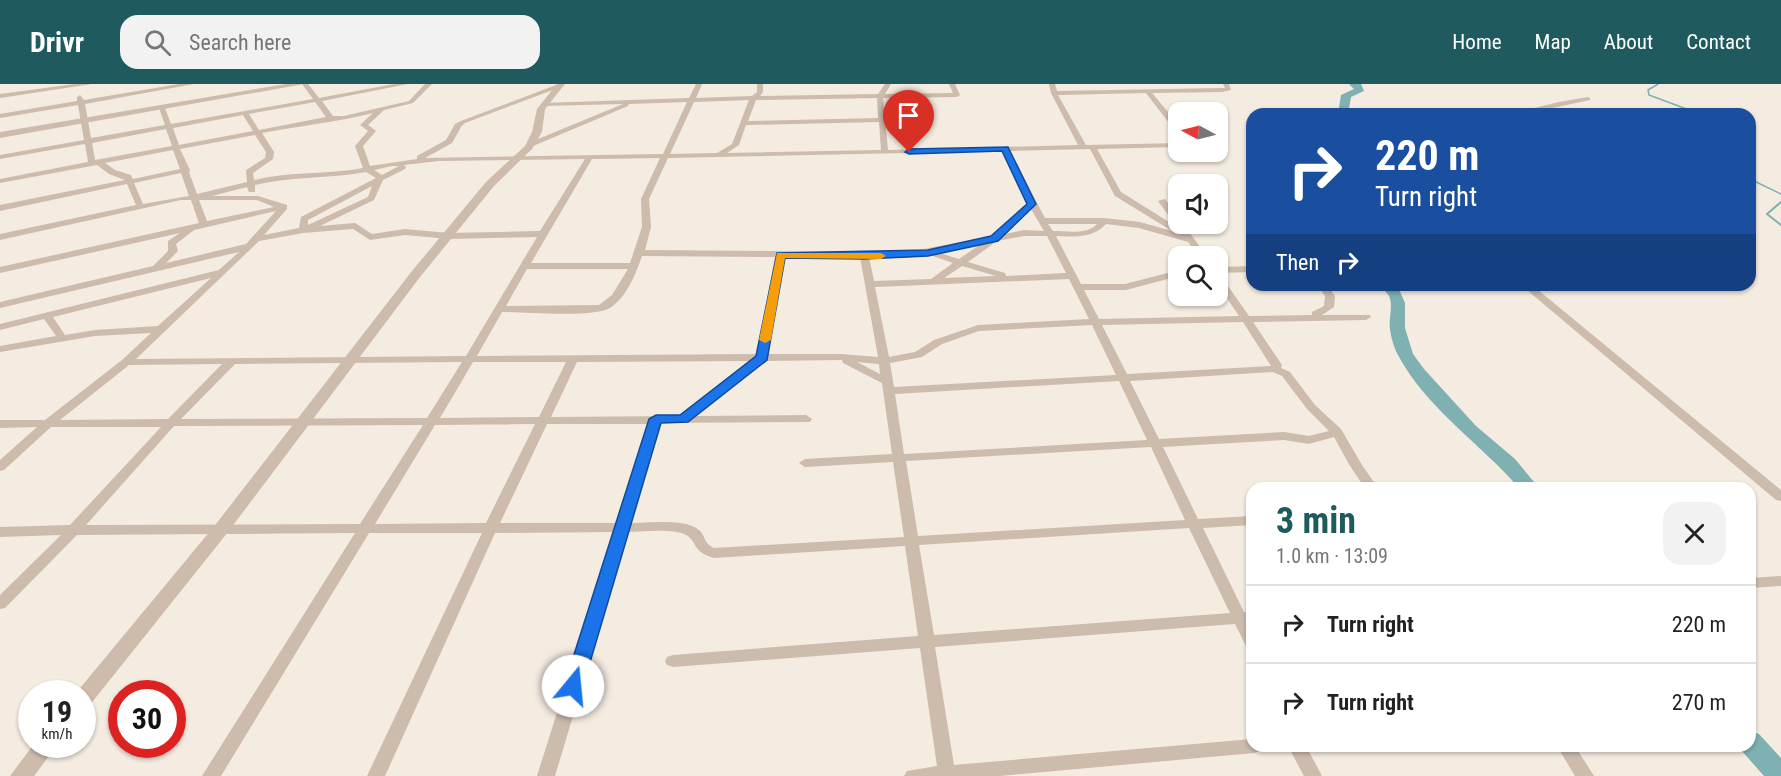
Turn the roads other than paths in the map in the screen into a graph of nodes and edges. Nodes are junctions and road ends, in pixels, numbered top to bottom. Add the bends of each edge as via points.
1 (89, 84) edge
2 (191, 84) edge
3 (302, 84) edge
4 (405, 84) edge
5 (429, 84) edge
6 (699, 84) edge
7 (760, 84) edge
8 (888, 84) edge
9 (952, 84) edge
10 (1052, 84) edge
11 (1226, 84) edge
12 (77, 86) junction
13 (559, 86) edge
14 (821, 86) dead end
15 (159, 87) edge
16 (32, 92) junction
17 (1148, 92) junction
18 (1054, 93) junction
19 (0, 96) edge
20 (880, 96) junction
21 (817, 98) junction
22 (693, 99) junction
23 (1588, 99) dead end
24 (316, 100) junction
25 (752, 100) junction
26 (82, 102) junction
27 (628, 104) junction
28 (544, 105) junction
29 (162, 108) junction
30 (384, 108) junction
31 (1545, 108) edge
32 (29, 111) junction
33 (245, 113) junction
34 (0, 116) edge
35 (1168, 117) edge
36 (331, 118) junction
37 (882, 120) junction
38 (84, 121) junction
39 (744, 123) junction
40 (168, 127) junction
41 (256, 132) junction
42 (0, 135) edge
43 (88, 141) junction
44 (530, 145) junction
45 (1168, 145) edge
46 (735, 146) junction
47 (178, 147) junction
48 (1087, 147) junction
49 (1005, 148) junction
50 (885, 153) junction
51 (718, 154) junction
52 (664, 155) junction
53 (743, 155) junction
54 (0, 157) edge
55 (590, 157) junction
56 (491, 159) junction
57 (518, 159) junction
58 (95, 163) junction
59 (410, 163) junction
60 (186, 170) junction
61 (368, 170) junction
62 (380, 177) junction
63 (0, 181) edge
64 (130, 181) junction
65 (249, 184) junction
66 (192, 198) junction
67 (258, 198) junction
68 (1162, 201) dead end
69 (1032, 204) junction
70 (284, 207) junction
71 (0, 208) edge
72 (141, 208) junction
73 (1043, 221) junction
74 (1104, 221) junction
75 (199, 225) junction
76 (303, 230) junction
77 (543, 234) junction
78 (1051, 235) junction
79 (449, 236) junction
80 (0, 237) edge
81 (994, 238) junction
82 (1192, 240) junction
83 (254, 242) junction
84 (1196, 246) edge
85 (639, 252) junction
86 (928, 253) junction
87 (780, 255) junction
88 (864, 256) junction
89 (958, 262) junction
90 (525, 266) junction
91 (632, 266) junction
92 (156, 268) junction
93 (1246, 269) edge
94 (0, 270) edge
95 (1228, 270) edge
96 (219, 273) junction
97 (1168, 275) edge
98 (1071, 276) junction
99 (1011, 278) junction
100 (101, 281) junction
101 (934, 281) junction
102 (871, 284) junction
103 (1077, 287) junction
104 (1326, 291) edge
105 (1533, 291) edge
106 (1228, 292) edge
107 (106, 300) junction
108 (0, 305) edge
109 (500, 309) junction
110 (47, 316) junction
111 (1312, 316) junction
112 (1366, 316) dead end
113 (1247, 318) junction
114 (1096, 322) junction
115 (0, 327) edge
116 (161, 329) junction
117 (63, 339) junction
118 (0, 349) edge
119 (841, 357) junction
120 (762, 358) junction
121 (470, 359) junction
122 (573, 359) junction
123 (233, 360) junction
124 (351, 360) junction
125 (884, 361) junction
126 (126, 362) junction
127 (1275, 369) junction
128 (1123, 377) junction
129 (887, 386) junction
130 (431, 419) junction
131 (656, 419) junction
132 (683, 419) junction
133 (806, 419) dead end
134 (543, 420) junction
135 (305, 421) junction
136 (171, 423) junction
137 (0, 424) edge
138 (48, 424) junction
139 (1337, 432) junction
140 (1154, 444) junction
141 (897, 458) junction
142 (805, 463) dead end
143 (0, 467) edge
144 (1367, 482) edge
145 (1781, 497) edge
146 (1246, 520) edge
147 (1196, 523) junction
148 (491, 527) junction
149 (622, 527) junction
150 (222, 528) junction
151 (74, 530) junction
152 (362, 530) junction
153 (0, 532) edge
154 (910, 543) junction
155 (1781, 581) edge
156 (1756, 583) edge
157 (0, 604) edge
158 (1246, 615) edge
159 (1246, 617) edge
160 (928, 641) junction
161 (673, 661) dead end
162 (96, 683) edge
163 (1246, 747) edge
164 (1300, 752) edge
165 (1570, 752) edge
166 (36, 758) edge
167 (947, 775) edge
168 (21, 776) edge
169 (211, 776) edge
170 (376, 776) edge
171 (546, 776) edge
172 (914, 776) edge
173 (1312, 776) edge
174 (1585, 776) edge

1 - 12 street
2 - 15 street
3 - 24 street
3 - 29 street
4 - 24 street
5 - 30 street via 411,102
6 - 22 street
7 - 25 street via 760,92
8 - 20 street
9 - 20 street via 957,95
10 - 18 street
11 - 17 street via 1229,89
12 - 16 street
12 - 26 street
13 - 28 street
13 - 59 street via 463,122 449,141
14 - 21 street
15 - 26 street
16 - 19 street
16 - 32 street
17 - 18 street
17 - 35 street
18 - 48 street
20 - 21 street
20 - 37 street
21 - 25 street
22 - 25 street
22 - 27 street
22 - 52 street
23 - 31 street via 1556,102
24 - 33 street
24 - 36 street
25 - 39 street
26 - 32 street
26 - 38 street
27 - 28 street
27 - 44 street
28 - 44 street
29 - 38 street
29 - 40 street
30 - 36 street
30 - 61 street via 364,125 372,131 359,146
32 - 34 street
33 - 40 street
33 - 41 street
36 - 41 street
37 - 39 street
37 - 50 street
38 - 42 street
38 - 43 street
39 - 46 street
40 - 43 street
40 - 47 street
41 - 47 street
41 - 65 street via 270,152 268,159 249,172
43 - 54 street
43 - 58 street
44 - 56 street
44 - 57 street
45 - 48 street
46 - 51 street
46 - 53 street
47 - 58 street
47 - 60 street
48 - 49 street
48 - 82 street via 1118,194
49 - 50 street
49 - 69 street
50 - 53 street
51 - 52 street
51 - 53 street
52 - 55 street
52 - 85 street via 643,207 647,229
55 - 57 street
55 - 77 street
56 - 57 street
56 - 59 street
57 - 79 street via 490,184
58 - 63 street
58 - 64 street
59 - 61 street
59 - 62 street
60 - 64 street
60 - 66 street
61 - 62 street
61 - 65 street via 272,178
62 - 76 street via 311,214 304,219
62 - 76 street via 371,198
64 - 71 street
64 - 72 street
65 - 66 street
65 - 67 street
66 - 67 street
66 - 72 street
66 - 75 street
67 - 70 street
68 - 82 street
69 - 73 street
69 - 81 street
70 - 75 street
70 - 83 street
72 - 80 street
73 - 74 street
73 - 78 street
74 - 78 street via 1096,230
74 - 82 street via 1140,225
75 - 92 street via 171,243 173,251
75 - 94 street
76 - 79 street via 355,226 370,237 405,232
76 - 83 street
77 - 79 street
77 - 90 street
78 - 81 street via 1024,233
78 - 98 street
79 - 124 street
81 - 86 street
81 - 89 street
82 - 84 street
83 - 92 street
83 - 96 street
85 - 87 street
85 - 91 street
86 - 88 street
86 - 89 street
87 - 88 street
87 - 120 street
88 - 102 street
89 - 99 street
89 - 101 street
90 - 91 street
90 - 109 street
91 - 109 street via 611,303 601,309
92 - 100 street
93 - 95 street
96 - 107 street
96 - 116 street
97 - 103 street via 1126,288
98 - 99 street
98 - 103 street
99 - 101 street
100 - 107 street
100 - 108 street
101 - 102 street
102 - 125 street
103 - 114 street
104 - 111 street via 1329,307
105 - 145 street
106 - 113 street
107 - 110 street
109 - 121 street
110 - 115 street
110 - 117 street
111 - 112 street
111 - 113 street
113 - 114 street
113 - 127 street via 1277,364
114 - 125 street via 978,328 938,342 918,355
114 - 128 street
116 - 117 street
116 - 126 street
117 - 118 street
119 - 120 street
119 - 125 street
119 - 129 street
120 - 122 street
120 - 132 street
121 - 122 street
121 - 124 street
121 - 130 street
122 - 134 street
123 - 124 street
123 - 126 street
123 - 136 street
124 - 135 street
125 - 129 street
126 - 138 street
127 - 128 street
127 - 139 street via 1286,374 1311,407
128 - 129 street
128 - 140 street
129 - 141 street
130 - 134 street
130 - 135 street
130 - 152 street
131 - 132 street
131 - 134 street
131 - 149 street
132 - 133 street
134 - 148 street
135 - 136 street
135 - 150 street
136 - 138 street
136 - 151 street
137 - 138 street
138 - 143 street
139 - 140 street via 1309,440 1284,436
139 - 144 street
140 - 141 street
140 - 147 street
141 - 142 street
141 - 154 street
146 - 147 street
147 - 154 street
147 - 158 street
148 - 149 street
148 - 152 street
148 - 170 street
149 - 154 street via 686,529 694,533 705,551 714,553
149 - 171 street
150 - 151 street
150 - 152 street
150 - 162 street
151 - 153 street
151 - 157 street
152 - 169 street
154 - 160 street
155 - 156 street
159 - 160 street
160 - 161 street
160 - 167 street
163 - 167 street
164 - 173 street
165 - 174 street
166 - 168 street
167 - 172 street

